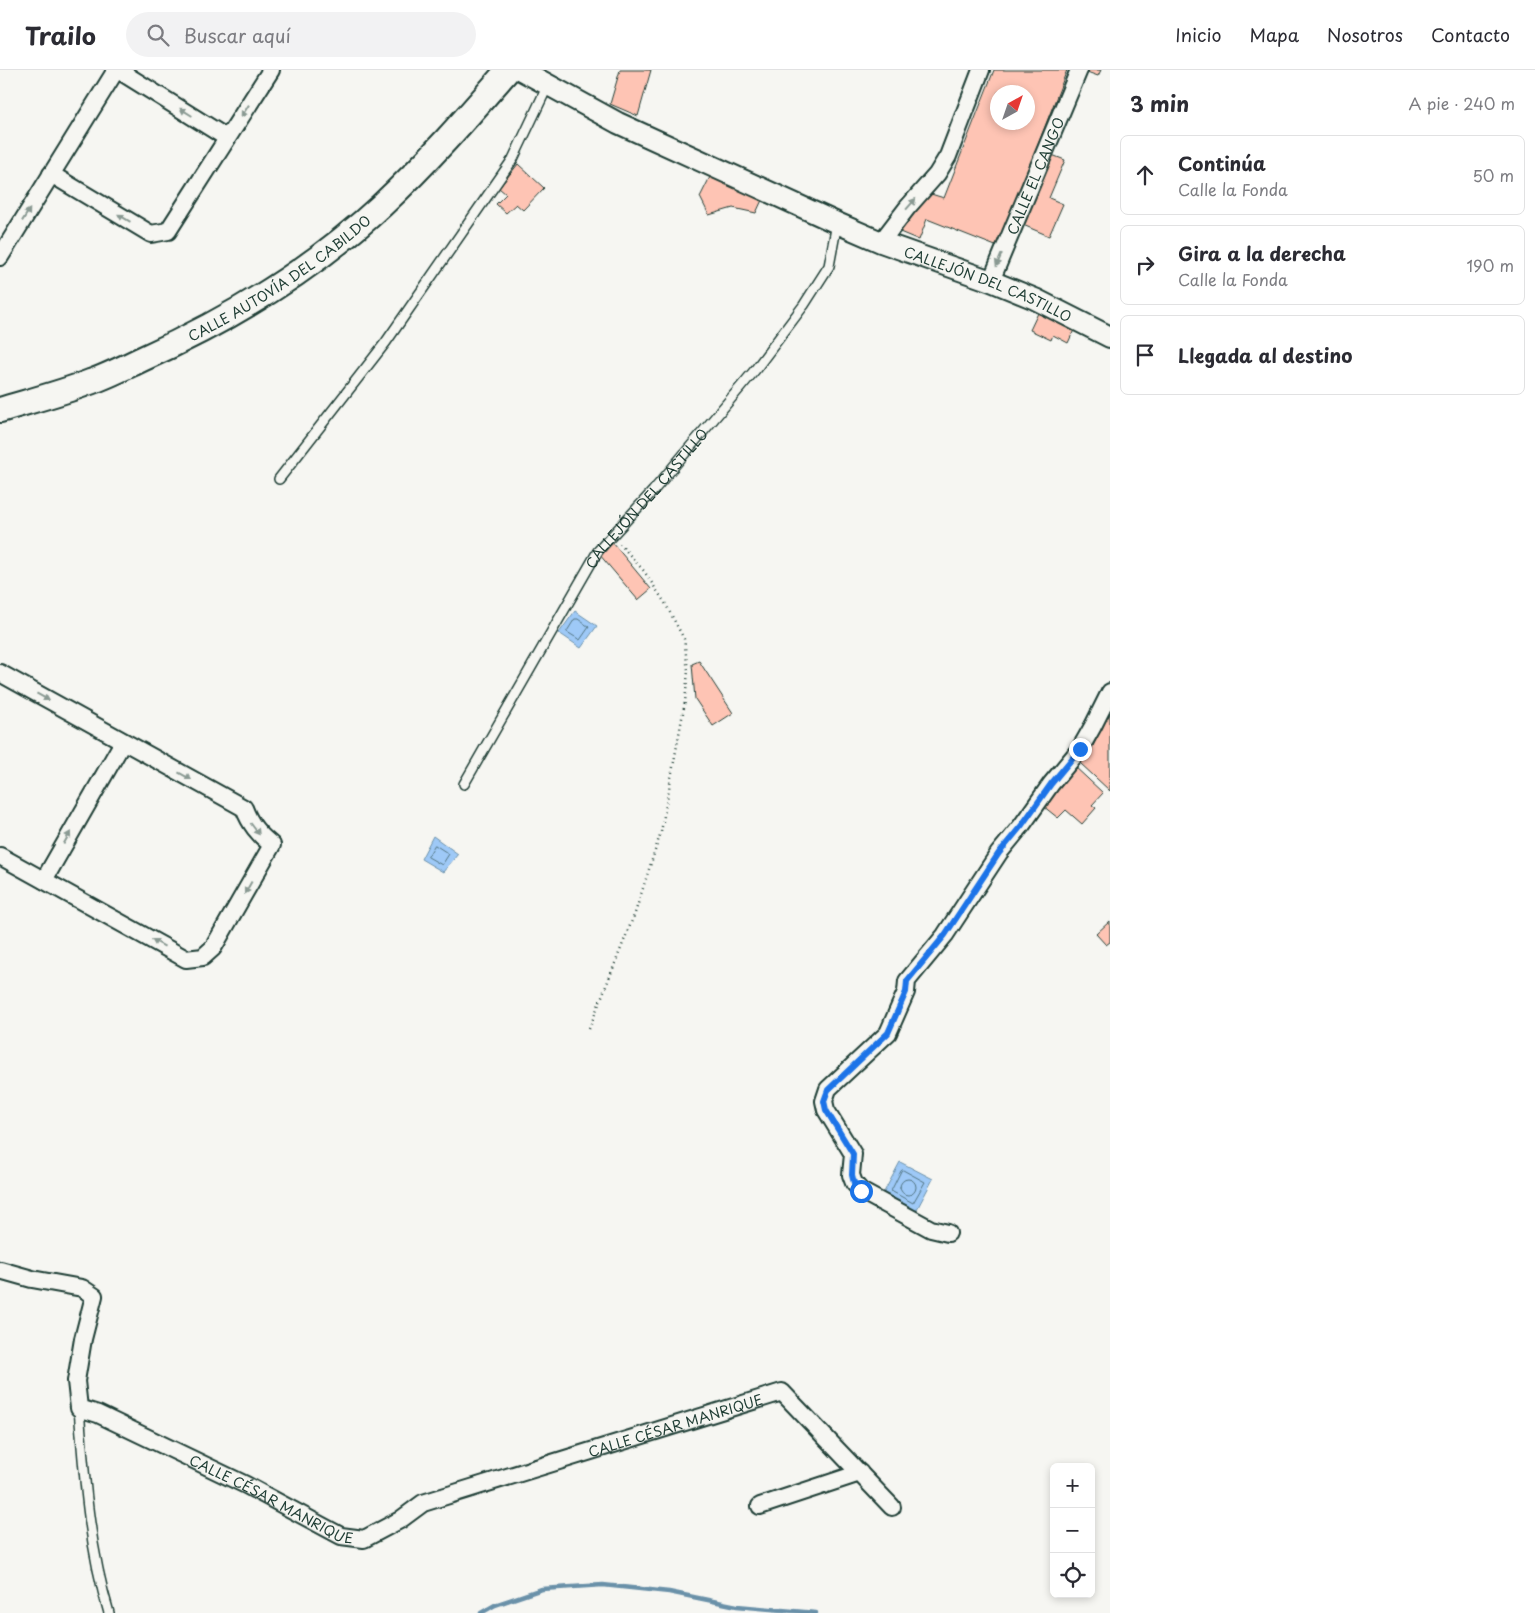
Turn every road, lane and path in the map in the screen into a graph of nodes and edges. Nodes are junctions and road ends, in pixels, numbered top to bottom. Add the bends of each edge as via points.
1 (117, 70) edge
2 (271, 70) edge
3 (508, 70) edge
4 (521, 70) edge
5 (980, 70) edge
6 (1079, 70) edge
7 (548, 85) junction
8 (227, 138) junction
9 (51, 174) junction
10 (837, 223) junction
11 (881, 242) junction
12 (0, 257) edge
13 (991, 281) junction
14 (1110, 337) edge
15 (0, 410) edge
16 (279, 479) dead end
17 (612, 536) junction
18 (0, 673) edge
19 (1110, 692) edge
20 (123, 742) junction
21 (464, 784) dead end
22 (0, 856) edge
23 (44, 880) junction
24 (589, 1029) dead end
25 (948, 1234) dead end
26 (0, 1270) edge
27 (79, 1408) junction
28 (860, 1473) junction
29 (760, 1506) dead end
30 (892, 1507) dead end
31 (109, 1613) edge

8 -> 1 street
1 - 9 street
2 -> 8 street
3 - 15 main road, CALLE AUTOVÍA DEL CABILDO via 382,205 332,247 239,310 189,338 90,382
4 - 7 street, CALLEJÓN DEL CASTILLO
11 -> 5 street via 948,156
6 -> 13 street, CALLE EL CANGO
7 - 10 street, CALLEJÓN DEL CASTILLO via 618,123
7 - 16 lane via 513,159 386,342
8 -> 9 street via 168,231 150,234
12 -> 9 street
10 - 11 street, CALLEJÓN DEL CASTILLO
10 - 17 lane, CALLEJÓN DEL CASTILLO via 829,266 804,305 754,370
11 - 13 street, CALLEJÓN DEL CASTILLO
13 - 14 street, CALLEJÓN DEL CASTILLO
17 - 21 lane, CALLEJÓN DEL CASTILLO via 598,551
17 - 24 path via 644,571 665,603 684,639 688,671 660,832 635,913
18 -> 20 street
19 - 25 street via 1080,749 999,853 945,935 907,981 906,992 888,1033 828,1090 824,1101 826,1110 853,1154 852,1175 861,1191 931,1229
23 -> 20 street
20 -> 23 street via 244,808 259,835 272,845 213,948 203,957 186,959
22 - 23 street
26 - 27 street via 82,1288 94,1296 76,1381
27 - 28 street, CALLE CÉSAR MANRIQUE via 98,1414 246,1486 341,1536 364,1538 400,1520 423,1503 782,1392
27 - 31 lane via 86,1493
28 - 29 street
28 - 30 street

